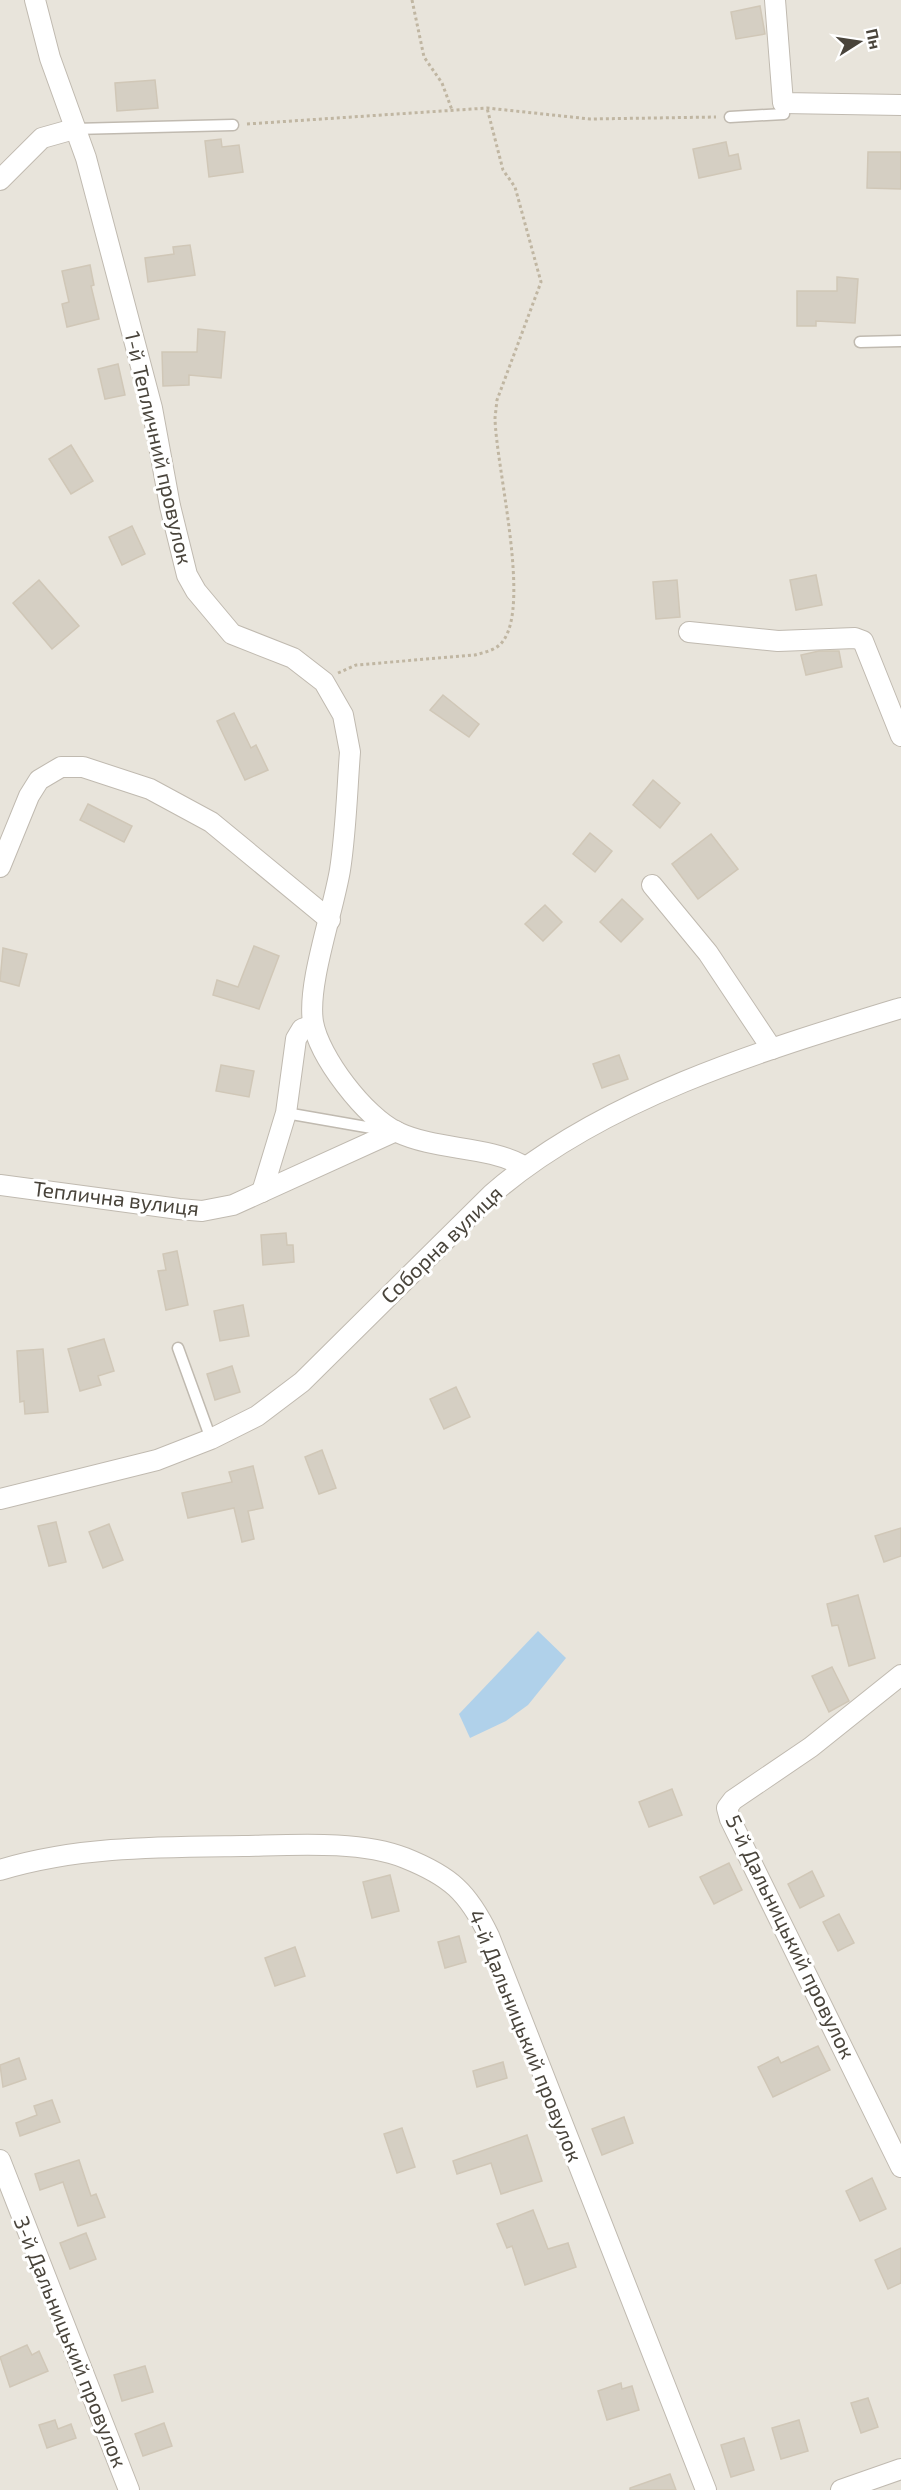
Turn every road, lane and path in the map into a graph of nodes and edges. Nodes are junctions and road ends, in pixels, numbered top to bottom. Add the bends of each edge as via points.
1 (35, 0) edge
2 (412, 0) edge
3 (775, 0) edge
4 (783, 103) junction
5 (901, 105) edge
6 (487, 108) junction
7 (452, 110) junction
8 (730, 117) joint
9 (233, 125) joint
10 (74, 129) junction
11 (0, 180) edge
12 (901, 341) edge
13 (860, 342) dead end
14 (689, 632) dead end
15 (324, 681) junction
16 (901, 736) edge
17 (0, 867) edge
18 (652, 885) dead end
19 (330, 920) junction
20 (901, 1008) edge
21 (313, 1024) junction
22 (772, 1049) junction
23 (286, 1113) junction
24 (396, 1131) junction
25 (524, 1166) junction
26 (0, 1185) edge
27 (262, 1192) junction
28 (178, 1348) dead end
29 (212, 1439) junction
30 (0, 1499) edge
31 (901, 1675) edge
32 (0, 1870) edge
33 (0, 2160) edge
34 (901, 2167) edge
35 (901, 2469) edge
36 (129, 2490) edge
37 (706, 2490) edge
38 (841, 2490) edge

1 - 10 street, 1-й Тепличний провулок
2 - 7 path via 424,57 442,83
3 - 4 street
4 - 5 street
4 - 8 lane via 784,114
6 - 7 path
6 - 8 path via 590,119
6 - 15 path via 503,170 515,187 541,282 497,400 495,418 511,550 511,626 503,642 475,656 356,665
7 - 9 path
9 - 10 lane
10 - 11 street via 42,138
10 - 15 street, 1-й Тепличний провулок via 86,158 153,408 187,575 232,634 294,658
12 - 13 lane
14 - 16 street via 778,641 863,641
15 - 19 street, 1-й Тепличний провулок via 344,715 350,752 345,831
17 - 19 street via 39,780 61,767 83,767 150,789 194,811
18 - 22 street via 708,953
19 - 21 street, 1-й Тепличний провулок via 313,994
20 - 22 street, Соборна вулиця
21 - 23 street via 302,1029 296,1039
21 - 24 street, 1-й Тепличний провулок via 329,1058 352,1092
22 - 25 street, Соборна вулиця via 640,1103
23 - 24 lane
23 - 27 street
24 - 25 street, 1-й Тепличний провулок via 437,1144 494,1153
24 - 27 street, Теплична вулиця
25 - 29 street, Соборна вулиця via 302,1382 257,1416
26 - 27 street, Теплична вулиця via 202,1211 233,1206
28 - 29 lane
29 - 30 street, Соборна вулиця via 124,1470
31 - 34 street, 5-й Дальницький провулок via 811,1747 733,1800 728,1808 735,1830
32 - 37 street, 4-й Дальницький провулок via 97,1850 318,1844 403,1857 449,1881 466,1895 489,1936
33 - 36 street, 3-й Дальницький провулок
35 - 38 street

